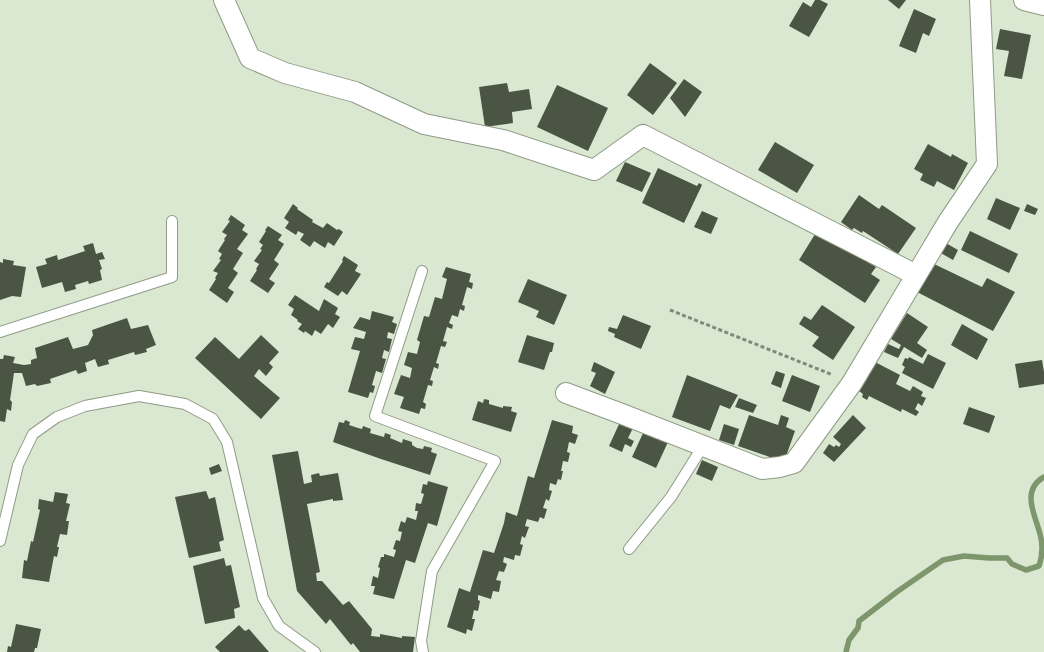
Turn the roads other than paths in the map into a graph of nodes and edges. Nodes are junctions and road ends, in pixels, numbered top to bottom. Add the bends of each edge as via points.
1 (224, 0) edge
2 (980, 0) edge
3 (1024, 0) edge
4 (1044, 5) edge
5 (172, 221) dead end
6 (422, 271) dead end
7 (916, 275) junction
8 (0, 332) edge
9 (566, 393) dead end
10 (703, 446) junction
11 (0, 540) edge
12 (630, 549) dead end
13 (315, 652) edge
14 (423, 652) edge

1 - 7 street via 250,58 284,73 354,92 424,124 503,140 594,170 643,136
2 - 7 street via 987,164
3 - 4 street
5 - 8 lane via 172,277
6 - 14 lane via 375,416 494,461 432,571 421,641
7 - 10 street via 852,383 794,463 762,469
9 - 10 street
10 - 12 lane via 672,497
11 - 13 lane via 18,465 33,434 57,417 85,406 139,396 185,404 213,419 227,442 263,598 278,626

